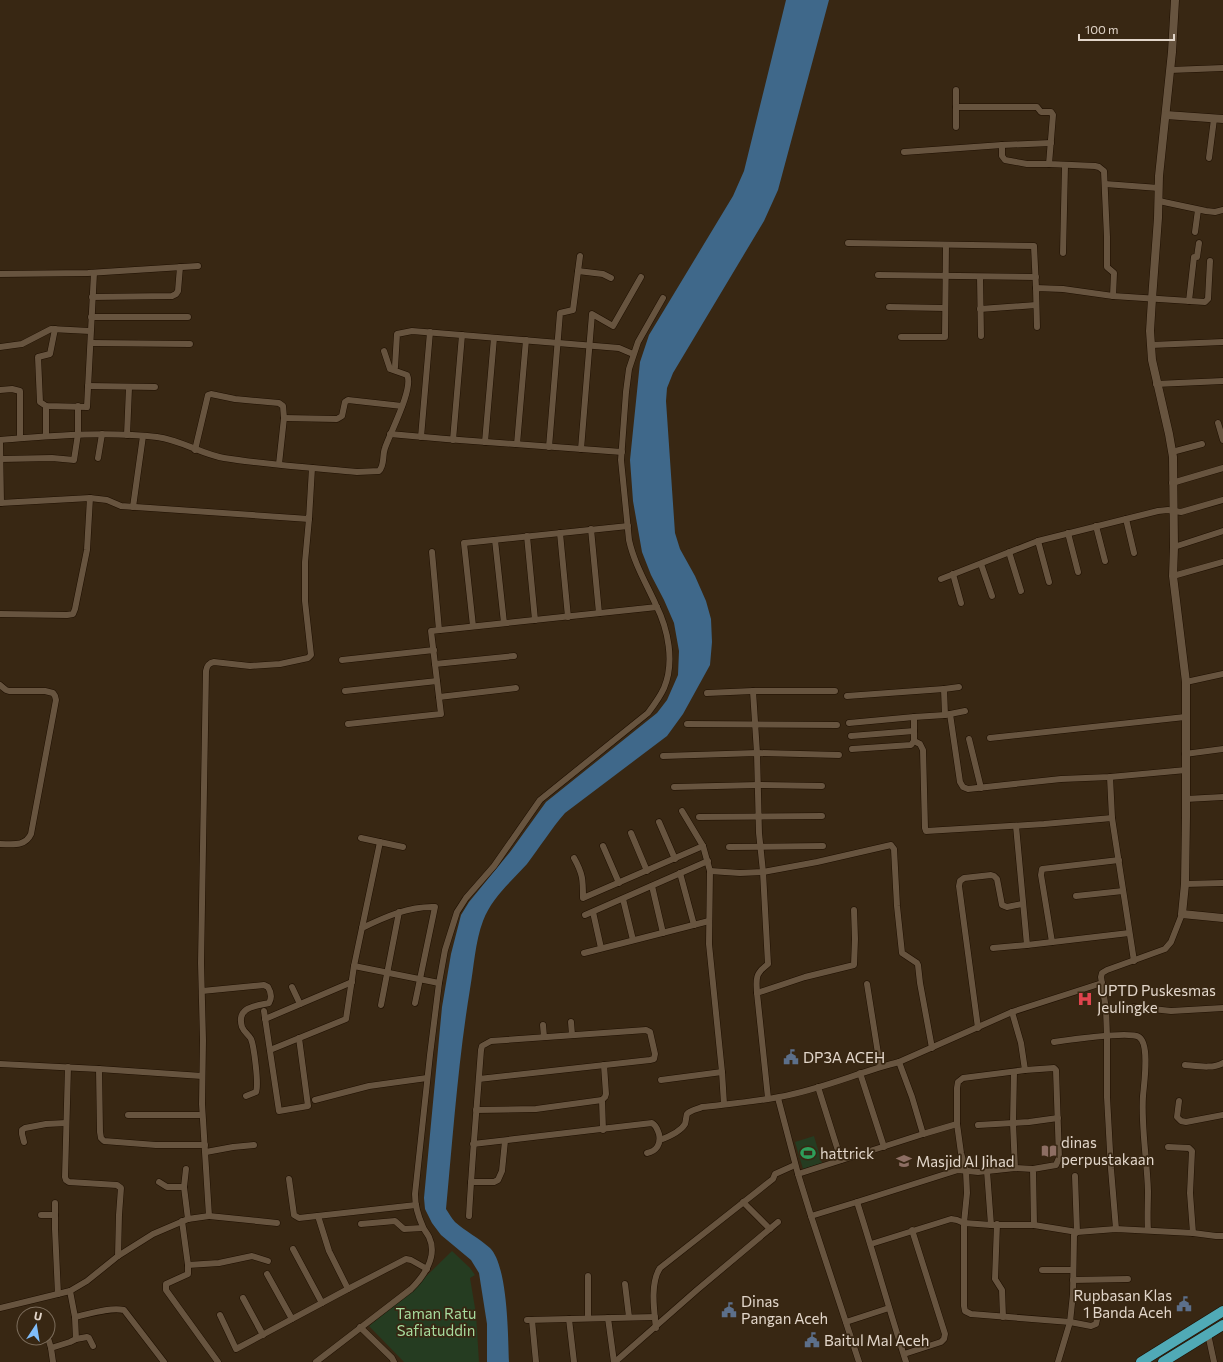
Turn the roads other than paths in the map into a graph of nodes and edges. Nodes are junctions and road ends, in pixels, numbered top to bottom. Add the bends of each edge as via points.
1 (1175, 0) edge
2 (1223, 68) edge
3 (1170, 70) junction
4 (956, 90) dead end
5 (956, 107) junction
6 (1166, 114) junction
7 (1214, 119) junction
8 (1223, 119) edge
9 (956, 127) dead end
10 (1051, 143) junction
11 (1002, 145) junction
12 (904, 152) dead end
13 (1209, 158) dead end
14 (1049, 164) junction
15 (1065, 166) junction
16 (1105, 184) junction
17 (1159, 188) junction
18 (1159, 201) junction
19 (1198, 210) junction
20 (1223, 210) edge
21 (1195, 232) dead end
22 (848, 243) dead end
23 (1198, 243) dead end
24 (946, 245) junction
25 (1063, 253) dead end
26 (580, 256) dead end
27 (1210, 261) dead end
28 (198, 266) dead end
29 (180, 267) junction
30 (578, 271) junction
31 (94, 273) junction
32 (0, 274) edge
33 (878, 275) dead end
34 (946, 276) junction
35 (980, 276) junction
36 (641, 277) dead end
37 (1036, 277) junction
38 (611, 278) dead end
39 (1036, 288) junction
40 (1113, 296) junction
41 (92, 297) junction
42 (663, 298) dead end
43 (1152, 299) junction
44 (1189, 301) junction
45 (1036, 305) junction
46 (889, 307) dead end
47 (945, 308) junction
48 (980, 309) junction
49 (92, 317) junction
50 (188, 317) dead end
51 (1037, 327) dead end
52 (55, 329) junction
53 (90, 332) junction
54 (430, 332) junction
55 (462, 335) junction
56 (981, 336) dead end
57 (901, 337) dead end
58 (494, 338) junction
59 (526, 340) junction
60 (1223, 342) edge
61 (91, 343) junction
62 (558, 343) junction
63 (190, 344) dead end
64 (1151, 345) junction
65 (0, 346) edge
66 (590, 346) junction
67 (384, 351) dead end
68 (633, 354) junction
69 (395, 367) dead end
70 (1223, 381) edge
71 (1156, 384) junction
72 (88, 386) junction
73 (154, 387) dead end
74 (129, 388) junction
75 (0, 390) edge
76 (46, 406) junction
77 (78, 406) junction
78 (402, 406) junction
79 (284, 418) junction
80 (1218, 423) dead end
81 (78, 434) junction
82 (102, 434) junction
83 (390, 434) junction
84 (127, 435) junction
85 (46, 436) junction
86 (143, 436) junction
87 (421, 437) junction
88 (20, 438) junction
89 (453, 440) junction
90 (1223, 440) edge
91 (0, 441) edge
92 (485, 442) junction
93 (517, 444) junction
94 (1202, 444) dead end
95 (549, 447) junction
96 (581, 449) junction
97 (195, 450) junction
98 (622, 452) junction
99 (1172, 452) junction
100 (98, 458) dead end
101 (1, 459) edge
102 (279, 464) junction
103 (312, 468) junction
104 (1223, 468) edge
105 (1172, 484) junction
106 (90, 498) junction
107 (1223, 500) edge
108 (1, 503) edge
109 (133, 507) junction
110 (1173, 512) junction
111 (309, 519) junction
112 (1126, 519) junction
113 (628, 526) junction
114 (1096, 526) junction
115 (591, 529) junction
116 (1223, 531) edge
117 (560, 533) junction
118 (1068, 533) junction
119 (527, 536) junction
120 (495, 540) junction
121 (1038, 541) junction
122 (1174, 547) junction
123 (432, 552) dead end
124 (1010, 552) junction
125 (1134, 553) dead end
126 (1105, 561) dead end
127 (1223, 562) edge
128 (981, 564) junction
129 (1078, 572) dead end
130 (953, 574) junction
131 (1172, 576) junction
132 (942, 579) dead end
133 (1049, 582) dead end
134 (1021, 591) dead end
135 (992, 596) dead end
136 (961, 603) dead end
137 (658, 607) junction
138 (599, 613) junction
139 (0, 614) edge
140 (568, 616) junction
141 (535, 620) junction
142 (504, 623) junction
143 (473, 626) junction
144 (439, 630) junction
145 (434, 650) junction
146 (514, 656) dead end
147 (342, 660) dead end
148 (435, 664) junction
149 (1223, 674) edge
150 (437, 681) junction
151 (1186, 682) junction
152 (0, 685) edge
153 (959, 687) dead end
154 (516, 688) dead end
155 (944, 689) junction
156 (345, 691) dead end
157 (754, 691) junction
158 (835, 692) dead end
159 (707, 693) dead end
160 (847, 696) dead end
161 (439, 697) junction
162 (965, 712) dead end
163 (948, 714) junction
164 (914, 716) junction
165 (1185, 717) junction
166 (848, 723) dead end
167 (348, 724) dead end
168 (687, 724) dead end
169 (756, 724) junction
170 (837, 725) dead end
171 (914, 731) junction
172 (851, 736) dead end
173 (990, 738) dead end
174 (969, 739) dead end
175 (914, 741) junction
176 (852, 749) dead end
177 (1223, 749) edge
178 (757, 753) junction
179 (1185, 754) junction
180 (839, 755) dead end
181 (663, 756) dead end
182 (1186, 770) junction
183 (1110, 777) junction
184 (758, 785) junction
185 (822, 786) dead end
186 (674, 787) dead end
187 (980, 788) junction
188 (1223, 797) edge
189 (1186, 799) junction
190 (682, 811) dead end
191 (758, 816) junction
192 (822, 816) dead end
193 (699, 817) dead end
194 (1112, 818) junction
195 (659, 822) dead end
196 (1016, 826) junction
197 (631, 833) dead end
198 (361, 838) dead end
199 (380, 842) junction
200 (0, 844) edge
201 (603, 846) dead end
202 (703, 846) junction
203 (823, 846) dead end
204 (403, 847) dead end
205 (760, 847) junction
206 (728, 848) dead end
207 (574, 858) dead end
208 (675, 859) junction
209 (1119, 860) junction
210 (708, 861) junction
211 (647, 870) junction
212 (710, 871) junction
213 (763, 872) junction
214 (680, 873) junction
215 (618, 882) junction
216 (1223, 883) edge
217 (1185, 884) junction
218 (652, 886) junction
219 (1123, 891) junction
220 (1076, 896) dead end
221 (623, 899) junction
222 (1022, 904) junction
223 (854, 910) dead end
224 (399, 912) junction
225 (593, 912) junction
226 (1182, 914) junction
227 (585, 915) dead end
228 (1223, 918) edge
229 (709, 921) junction
230 (694, 925) junction
231 (362, 928) junction
232 (663, 933) junction
233 (1129, 933) junction
234 (633, 940) junction
235 (1052, 942) junction
236 (1027, 945) junction
237 (602, 948) junction
238 (993, 948) dead end
239 (584, 953) dead end
240 (1134, 961) junction
241 (354, 966) junction
242 (388, 973) junction
243 (420, 979) junction
244 (352, 982) junction
245 (439, 983) junction
246 (1102, 983) junction
247 (867, 984) dead end
248 (292, 987) dead end
249 (202, 991) junction
250 (757, 993) junction
251 (415, 1003) dead end
252 (300, 1004) junction
253 (381, 1006) dead end
254 (1223, 1008) edge
255 (1106, 1009) junction
256 (264, 1011) dead end
257 (1012, 1012) junction
258 (265, 1019) junction
259 (571, 1022) dead end
260 (543, 1025) dead end
261 (978, 1028) junction
262 (572, 1035) junction
263 (1107, 1036) junction
264 (544, 1037) junction
265 (299, 1038) junction
266 (1054, 1042) dead end
267 (932, 1048) junction
268 (270, 1050) junction
269 (899, 1062) junction
270 (1223, 1063) edge
271 (0, 1064) edge
272 (604, 1065) junction
273 (1185, 1065) dead end
274 (880, 1066) junction
275 (68, 1067) junction
276 (99, 1069) junction
277 (1026, 1070) junction
278 (722, 1072) junction
279 (1014, 1072) junction
280 (860, 1073) junction
281 (202, 1076) junction
282 (427, 1078) junction
283 (479, 1079) junction
284 (661, 1080) dead end
285 (818, 1087) junction
286 (246, 1096) dead end
287 (768, 1098) junction
288 (778, 1098) junction
289 (315, 1100) dead end
290 (602, 1100) junction
291 (1179, 1101) dead end
292 (724, 1104) junction
293 (476, 1110) junction
294 (128, 1115) dead end
295 (202, 1115) junction
296 (1223, 1115) edge
297 (1058, 1118) junction
298 (66, 1123) junction
299 (1013, 1123) junction
300 (957, 1124) junction
301 (978, 1124) dead end
302 (603, 1130) junction
303 (923, 1134) junction
304 (660, 1140) junction
305 (505, 1141) junction
306 (24, 1142) dead end
307 (254, 1144) dead end
308 (474, 1144) junction
309 (205, 1145) junction
310 (884, 1147) junction
311 (1168, 1147) dead end
312 (206, 1152) junction
313 (647, 1153) dead end
314 (841, 1160) junction
315 (795, 1165) junction
316 (1014, 1168) junction
317 (186, 1169) dead end
318 (1033, 1169) junction
319 (966, 1171) junction
320 (987, 1171) junction
321 (798, 1174) junction
322 (1075, 1176) dead end
323 (289, 1179) dead end
324 (159, 1182) dead end
325 (471, 1182) junction
326 (184, 1187) junction
327 (743, 1202) junction
328 (857, 1202) junction
329 (55, 1203) dead end
330 (416, 1205) junction
331 (41, 1215) dead end
332 (55, 1215) junction
333 (208, 1216) junction
334 (318, 1216) junction
335 (469, 1216) dead end
336 (811, 1216) junction
337 (185, 1220) junction
338 (778, 1222) dead end
339 (278, 1223) dead end
340 (964, 1223) junction
341 (360, 1224) dead end
342 (1034, 1224) junction
343 (994, 1225) junction
344 (423, 1228) junction
345 (1116, 1229) junction
346 (770, 1230) junction
347 (912, 1230) junction
348 (1148, 1230) junction
349 (1077, 1232) junction
350 (1193, 1233) junction
351 (1223, 1236) edge
352 (871, 1244) junction
353 (293, 1249) dead end
354 (118, 1256) junction
355 (268, 1261) dead end
356 (188, 1265) junction
357 (427, 1269) junction
358 (1042, 1270) dead end
359 (1073, 1270) junction
360 (267, 1274) dead end
361 (588, 1276) dead end
362 (1128, 1279) dead end
363 (1073, 1280) junction
364 (625, 1284) dead end
365 (348, 1289) junction
366 (70, 1291) junction
367 (58, 1294) junction
368 (243, 1298) dead end
369 (322, 1303) junction
370 (0, 1308) edge
371 (889, 1308) junction
372 (1223, 1311) edge
373 (220, 1315) dead end
374 (1098, 1315) dead end
375 (75, 1317) junction
376 (629, 1317) junction
377 (655, 1317) junction
378 (1003, 1317) junction
379 (588, 1318) junction
380 (608, 1318) junction
381 (292, 1319) junction
382 (569, 1319) junction
383 (846, 1322) junction
384 (1070, 1322) junction
385 (1223, 1325) edge
386 (360, 1327) junction
387 (656, 1328) junction
388 (1208, 1334) junction
389 (263, 1335) junction
390 (76, 1339) junction
391 (93, 1346) dead end
392 (51, 1348) joint
393 (904, 1354) junction
394 (1173, 1359) edge
395 (53, 1362) edge
396 (164, 1362) edge
397 (218, 1362) edge
398 (316, 1362) edge
399 (394, 1362) edge
400 (536, 1362) edge
401 (574, 1362) edge
402 (615, 1362) edge
403 (859, 1362) edge
404 (906, 1362) edge
405 (1058, 1362) edge
406 (1141, 1362) edge
407 (1163, 1362) edge
408 (1214, 1362) edge

1 - 3 street
2 - 3 street
3 - 6 street
4 - 5 street
5 - 9 street
5 - 10 street via 1037,107 1041,112 1051,112
6 - 7 street
6 - 17 street
7 - 8 street
7 - 13 street
10 - 11 street
10 - 14 street
11 - 12 street
11 - 14 street via 1002,156 1005,160
14 - 15 street
15 - 16 street via 1099,167 1104,172
15 - 25 street
16 - 17 street
16 - 40 street via 1107,267 1114,273
17 - 18 street
18 - 19 street
18 - 43 street
19 - 20 street
19 - 21 street
22 - 24 street
23 - 44 street
24 - 34 street
24 - 37 street via 1034,246
26 - 30 street
27 - 44 street via 1208,299 1205,302
28 - 29 street
29 - 31 street
29 - 41 street via 178,291 172,296
30 - 38 street via 603,274
30 - 62 street via 573,310 560,313
31 - 32 street
31 - 41 street
33 - 34 street
34 - 35 street
34 - 47 street
35 - 37 street
35 - 48 street
36 - 66 street via 613,326 592,314
37 - 39 street
39 - 40 street
39 - 45 street
40 - 43 street
41 - 49 street
42 - 68 street
43 - 44 street
43 - 64 street
45 - 48 street
45 - 51 street
46 - 47 street
47 - 57 street via 945,337
48 - 56 street
49 - 50 street
49 - 53 street
52 - 53 street
52 - 65 street via 22,344
52 - 76 street via 50,354 38,357 40,401
53 - 61 street
54 - 55 street
54 - 69 street via 412,331 397,334
54 - 87 street
55 - 58 street
55 - 89 street
58 - 59 street
58 - 92 street
59 - 62 street
59 - 93 street
60 - 64 street
61 - 63 street
61 - 72 street
62 - 66 street
62 - 95 street
64 - 71 street
66 - 68 street via 619,348
66 - 96 street
67 - 78 street via 390,369 404,373 408,377 407,392
68 - 98 street via 626,392
70 - 71 street
71 - 99 street
72 - 74 street
72 - 77 street via 87,407
73 - 74 street
74 - 84 street
75 - 88 street via 20,391
76 - 77 street
76 - 85 street
77 - 81 street
78 - 79 street via 348,400 345,402 342,416 337,419
78 - 83 street
79 - 97 street via 283,406 279,403 210,394 206,398
79 - 102 street
80 - 90 street
81 - 82 street
81 - 85 street
81 - 101 street via 73,461 52,458
82 - 84 street
82 - 100 street
83 - 87 street
83 - 103 street via 384,449 382,468 378,471
84 - 86 street
85 - 88 street
86 - 97 street via 170,440
86 - 109 street
87 - 89 street
88 - 91 street
89 - 92 street
91 - 101 street
92 - 93 street
93 - 95 street
94 - 99 street
95 - 96 street
96 - 98 street
97 - 102 street via 223,458
98 - 113 street
99 - 105 street
101 - 108 street
102 - 103 street
103 - 111 street
104 - 105 street
105 - 110 street
106 - 108 street
106 - 109 street
106 - 139 street via 87,550 73,614
107 - 110 street
109 - 111 street
110 - 112 street via 1162,510
110 - 122 street
111 - 249 street via 304,562 311,655 308,658 280,664 250,666 214,662 207,665
112 - 114 street
112 - 125 street
113 - 115 street
113 - 137 street via 631,550
114 - 118 street
114 - 126 street
115 - 117 street
115 - 138 street
116 - 122 street
117 - 119 street
117 - 140 street
118 - 121 street
118 - 129 street
119 - 120 street
119 - 141 street
120 - 142 street
120 - 143 street via 464,543
121 - 124 street
121 - 133 street
122 - 131 street
123 - 144 street
124 - 128 street
124 - 134 street
127 - 131 street
128 - 130 street
128 - 135 street
130 - 132 street
130 - 136 street
131 - 151 street
137 - 138 street
137 - 245 street via 670,657 664,688 657,701 637,723 540,800 494,866 457,912 445,950
138 - 140 street
140 - 141 street
141 - 142 street
142 - 143 street
143 - 144 street
144 - 145 street via 431,631
145 - 147 street
145 - 148 street
146 - 148 street
148 - 150 street
149 - 151 street
150 - 156 street
150 - 161 street
151 - 165 street
152 - 200 street via 9,691 53,693 56,700 29,838 19,844
153 - 155 street
154 - 161 street
155 - 160 street
155 - 163 street
157 - 158 street
157 - 159 street
157 - 169 street
161 - 167 street via 441,714
162 - 163 street
163 - 164 street
163 - 187 street via 960,782 968,789
164 - 166 street
164 - 171 street
165 - 173 street
165 - 179 street
168 - 169 street
169 - 170 street
169 - 178 street
171 - 172 street
171 - 175 street
174 - 187 street
175 - 176 street via 911,745
175 - 196 street via 920,744 923,750 926,831
177 - 179 street
178 - 180 street
178 - 181 street
178 - 184 street
179 - 182 street
182 - 183 street
182 - 189 street
183 - 187 street via 1061,779
183 - 194 street
184 - 185 street
184 - 186 street
184 - 191 street
188 - 189 street
189 - 217 street
190 - 202 street
191 - 192 street
191 - 193 street
191 - 205 street
194 - 196 street
194 - 209 street
195 - 208 street
196 - 222 street
197 - 211 street
198 - 199 street
199 - 204 street
199 - 231 street
201 - 215 street
202 - 208 street
202 - 210 street
203 - 205 street
205 - 206 street
205 - 213 street
207 - 215 street via 581,871 583,898
208 - 211 street
209 - 219 street
209 - 235 street via 1042,870
210 - 212 street
210 - 214 street
211 - 215 street
212 - 213 street
212 - 229 street
213 - 250 street via 768,964 757,975
213 - 267 street via 892,846 902,953 918,965
214 - 218 street
214 - 230 street
216 - 217 street
217 - 226 street
218 - 221 street
218 - 232 street
219 - 220 street
219 - 233 street
221 - 225 street
221 - 234 street
222 - 236 street
222 - 261 street via 1006,907 1002,905 997,879 994,876 964,878 960,881
223 - 250 street via 854,965 805,977
224 - 231 street
224 - 242 street
224 - 243 street via 425,906 435,907
225 - 227 street
225 - 237 street
226 - 228 street
226 - 240 street via 1169,946
229 - 230 street
229 - 278 street via 710,956
230 - 232 street
231 - 241 street
232 - 234 street
233 - 235 street
233 - 240 street
234 - 237 street
235 - 236 street
236 - 238 street
237 - 239 street
240 - 246 street via 1104,971
241 - 242 street
241 - 244 street
242 - 243 street
242 - 253 street
243 - 245 street
243 - 251 street
244 - 252 street
244 - 265 street via 346,1018
245 - 282 street
246 - 255 street
246 - 257 street
247 - 274 street
248 - 252 street
249 - 281 street
249 - 286 street via 264,986 270,990 269,1003 249,1008 241,1017 242,1026 252,1042 257,1081 256,1092
250 - 287 street
252 - 258 street
254 - 255 street via 1171,1011 1134,1007
255 - 263 street
256 - 258 street
257 - 261 street
257 - 277 street
258 - 268 street
259 - 262 street
260 - 264 street
261 - 267 street
262 - 264 street
262 - 272 street via 642,1030 650,1032 654,1059
263 - 266 street
263 - 345 street via 1106,1097
263 - 348 street via 1136,1035 1144,1042 1146,1061 1143,1127
264 - 283 street via 485,1043 481,1050
265 - 268 street
265 - 268 street via 308,1106 279,1111
267 - 269 street
269 - 274 street
269 - 303 street
270 - 273 street via 1218,1066
271 - 275 street
272 - 283 street
272 - 290 street via 606,1094
274 - 280 street
275 - 276 street
275 - 298 street
276 - 281 street
276 - 309 street via 100,1132 104,1141
277 - 279 street
277 - 297 street via 1056,1070
278 - 284 street
278 - 292 street
279 - 299 street
279 - 300 street via 963,1078 958,1082
280 - 285 street
280 - 310 street
281 - 295 street
282 - 289 street via 369,1086
282 - 330 street
283 - 293 street
285 - 288 street
285 - 314 street
287 - 288 street
287 - 292 street
288 - 315 street
290 - 293 street via 536,1109
290 - 302 street
291 - 296 street via 1177,1117 1182,1121
292 - 304 street via 691,1111 678,1130
293 - 308 street
294 - 295 street
295 - 309 street
297 - 299 street
297 - 318 street via 1058,1163 1052,1167
298 - 306 street via 25,1128 22,1130
298 - 354 street via 66,1180 117,1185 121,1188
299 - 301 street
299 - 316 street
300 - 303 street
300 - 319 street
302 - 304 street via 652,1123 657,1128
302 - 305 street
303 - 310 street
304 - 313 street via 656,1149
305 - 308 street
305 - 325 street via 502,1171 498,1180
307 - 312 street
308 - 325 street
309 - 312 street
310 - 314 street
311 - 350 street via 1189,1148 1192,1151 1190,1192
312 - 333 street
314 - 321 street
315 - 321 street
315 - 327 street via 776,1174
316 - 318 street
316 - 320 street
317 - 326 street
318 - 342 street
319 - 320 street
319 - 328 street via 958,1170
319 - 340 street
320 - 343 street
321 - 336 street
322 - 349 street
323 - 334 street via 294,1215 299,1218
324 - 326 street via 167,1187
325 - 335 street
326 - 337 street
327 - 346 street
327 - 377 street via 660,1268 655,1280
328 - 336 street
328 - 352 street
329 - 332 street
330 - 334 street
330 - 344 street
331 - 332 street
332 - 367 street
333 - 337 street
333 - 339 street
334 - 365 street via 329,1251
336 - 383 street
337 - 354 street via 153,1234
337 - 356 street
338 - 346 street
340 - 343 street
340 - 347 street via 951,1219
340 - 378 street via 965,1311 971,1314
341 - 344 street via 395,1221 404,1229
342 - 343 street
342 - 349 street
343 - 378 street via 995,1279 1002,1290
344 - 357 street via 429,1237 432,1251
345 - 348 street
345 - 349 street
346 - 387 street via 697,1290
347 - 352 street
347 - 393 street via 944,1339
348 - 350 street
349 - 359 street via 1074,1236
350 - 351 street
352 - 371 street
353 - 369 street
354 - 366 street via 96,1275
355 - 356 street via 252,1256 219,1263
356 - 397 street via 188,1274 166,1284 166,1290
357 - 365 street via 406,1259
357 - 386 street via 411,1289
358 - 359 street
359 - 363 street
360 - 381 street
361 - 379 street
362 - 363 street
363 - 384 street
364 - 376 street
365 - 369 street
366 - 367 street
366 - 375 street
367 - 370 street
368 - 389 street
369 - 381 street
371 - 383 street
371 - 393 street
372 - 406 highway
373 - 389 street via 236,1349
374 - 384 street via 1093,1326
375 - 390 street
375 - 396 street via 124,1310
376 - 377 street
376 - 380 street
377 - 387 street
378 - 384 street
379 - 380 street
379 - 382 street
380 - 402 street
381 - 389 street
382 - 400 street via 529,1320
382 - 401 street
383 - 403 street
384 - 405 street
385 - 388 highway
386 - 398 street
386 - 399 street
387 - 402 street
388 - 394 highway
388 - 408 street
390 - 391 street via 87,1337
390 - 392 street
392 - 395 street
393 - 404 street
394 - 407 highway

